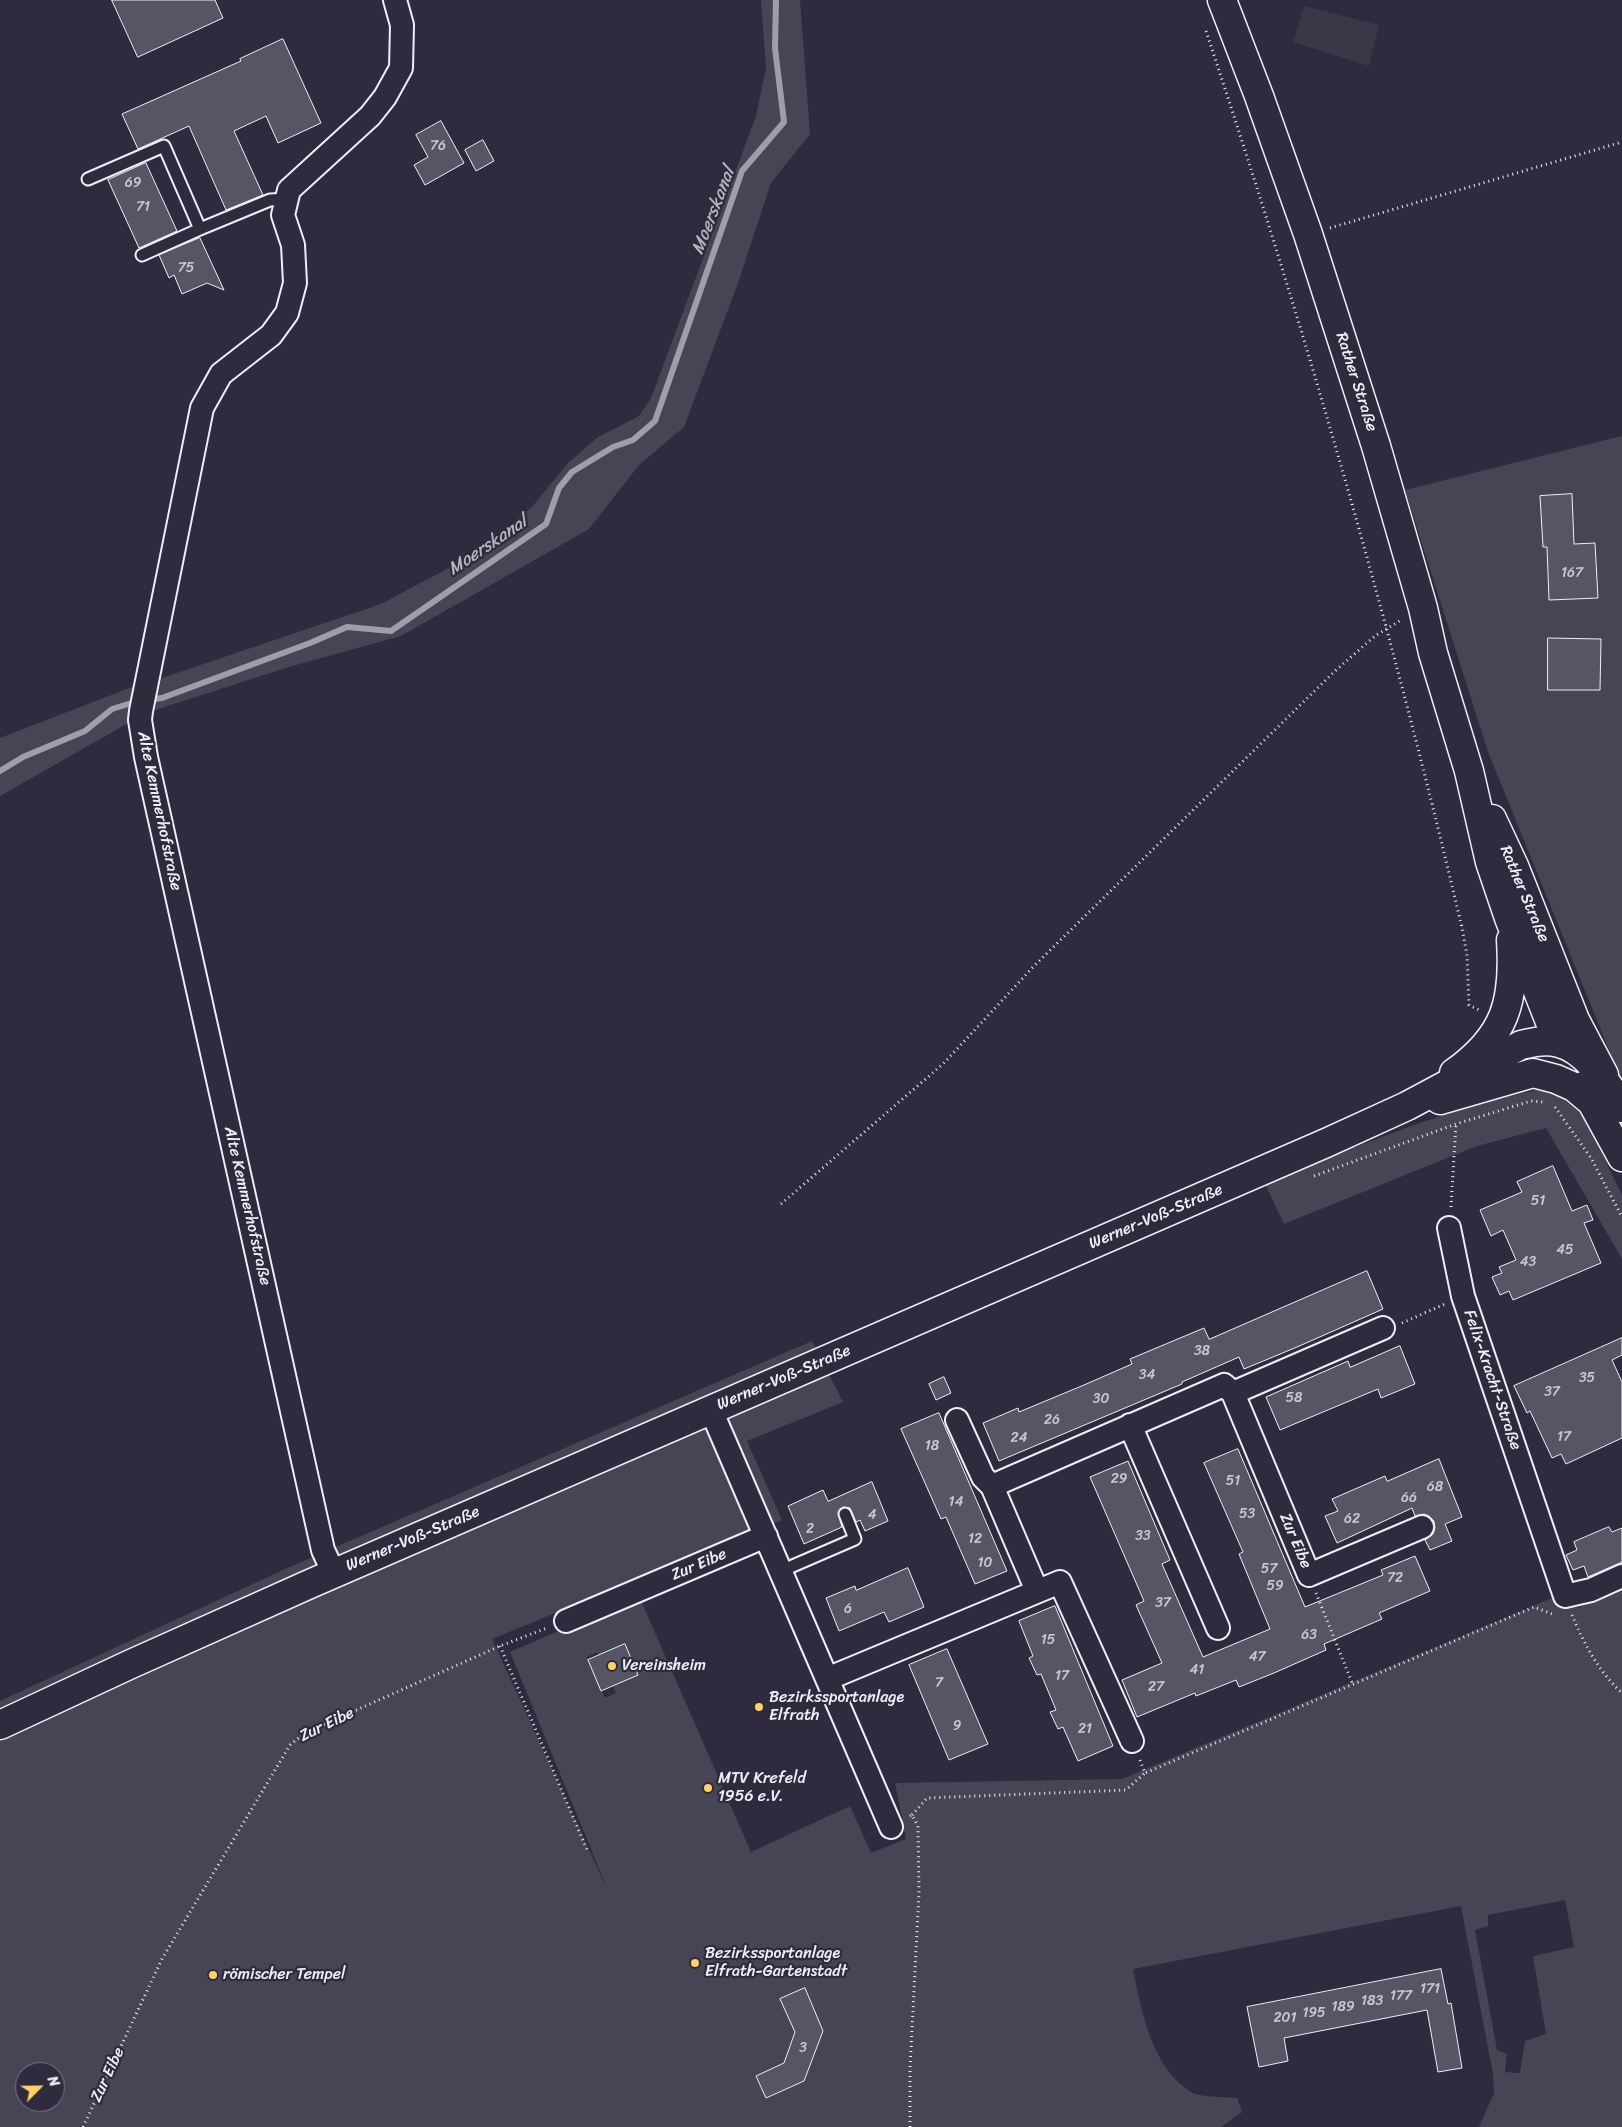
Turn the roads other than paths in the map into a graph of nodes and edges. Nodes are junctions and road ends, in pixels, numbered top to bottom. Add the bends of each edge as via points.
1 (395, 0) edge
2 (1222, 0) edge
3 (88, 179) dead end
4 (288, 199) junction
5 (200, 229) junction
6 (142, 255) dead end
7 (1469, 771) junction
8 (1509, 918) junction
9 (1575, 1020) junction
10 (1564, 1047) junction
11 (1533, 1073) junction
12 (1601, 1094) junction
13 (1407, 1106) junction
14 (1622, 1108) edge
15 (1622, 1158) edge
16 (1449, 1228) road end
17 (1383, 1328) road end
18 (1233, 1393) junction
19 (712, 1410) junction
20 (958, 1420) dead end
21 (1130, 1425) junction
22 (992, 1486) junction
23 (845, 1514) dead end
24 (1422, 1527) dead end
25 (766, 1536) junction
26 (781, 1571) junction
27 (334, 1574) junction
28 (1622, 1576) edge
29 (1037, 1591) junction
30 (566, 1621) road end
31 (1218, 1628) dead end
32 (827, 1679) junction
33 (0, 1725) edge
34 (1132, 1741) road end
35 (891, 1827) road end

1 - 4 street, Alte Kemmerhofstraße via 402,24 401,68 370,116 290,190
2 - 7 main road, Rather Straße via 1308,234 1376,446
3 - 5 lane via 164,146
4 - 5 lane via 270,200
4 - 27 street, Alte Kemmerhofstraße via 283,216 293,245 295,283 287,313 271,336 221,374 202,408 140,720 321,1540
5 - 6 lane
7 - 8 main road, Rather Straße via 1490,862
7 - 9 main road, Rather Straße via 1514,866
8 - 10 main road, Rather Straße
8 - 13 main road, Rather Straße via 1513,963 1502,1022 1475,1058
9 - 10 main road via 1573,1037
9 - 12 main road, Rather Straße
10 - 11 main road via 1554,1066
10 - 12 main road, Rather Straße
10 - 13 main road, Werner-Voß-Straße via 1536,1041 1521,1045
11 - 12 main road
11 - 13 main road via 1453,1111
12 - 14 main road, Rather Straße
12 - 15 main road, Rather Straße
13 - 19 main road, Werner-Voß-Straße
16 - 28 street, Felix-Kracht-Straße via 1463,1296 1564,1609 1591,1590
17 - 18 street
18 - 21 street via 1224,1385
18 - 24 street, Zur Eibe via 1309,1576
19 - 25 street
19 - 27 main road, Werner-Voß-Straße
20 - 22 street via 983,1478
21 - 22 street
21 - 31 street
22 - 29 street
23 - 26 lane via 855,1539
25 - 26 street
25 - 30 street, Zur Eibe
26 - 32 street
27 - 33 main road, Werner-Voß-Straße
29 - 32 street
29 - 34 street via 1060,1582
32 - 35 street

